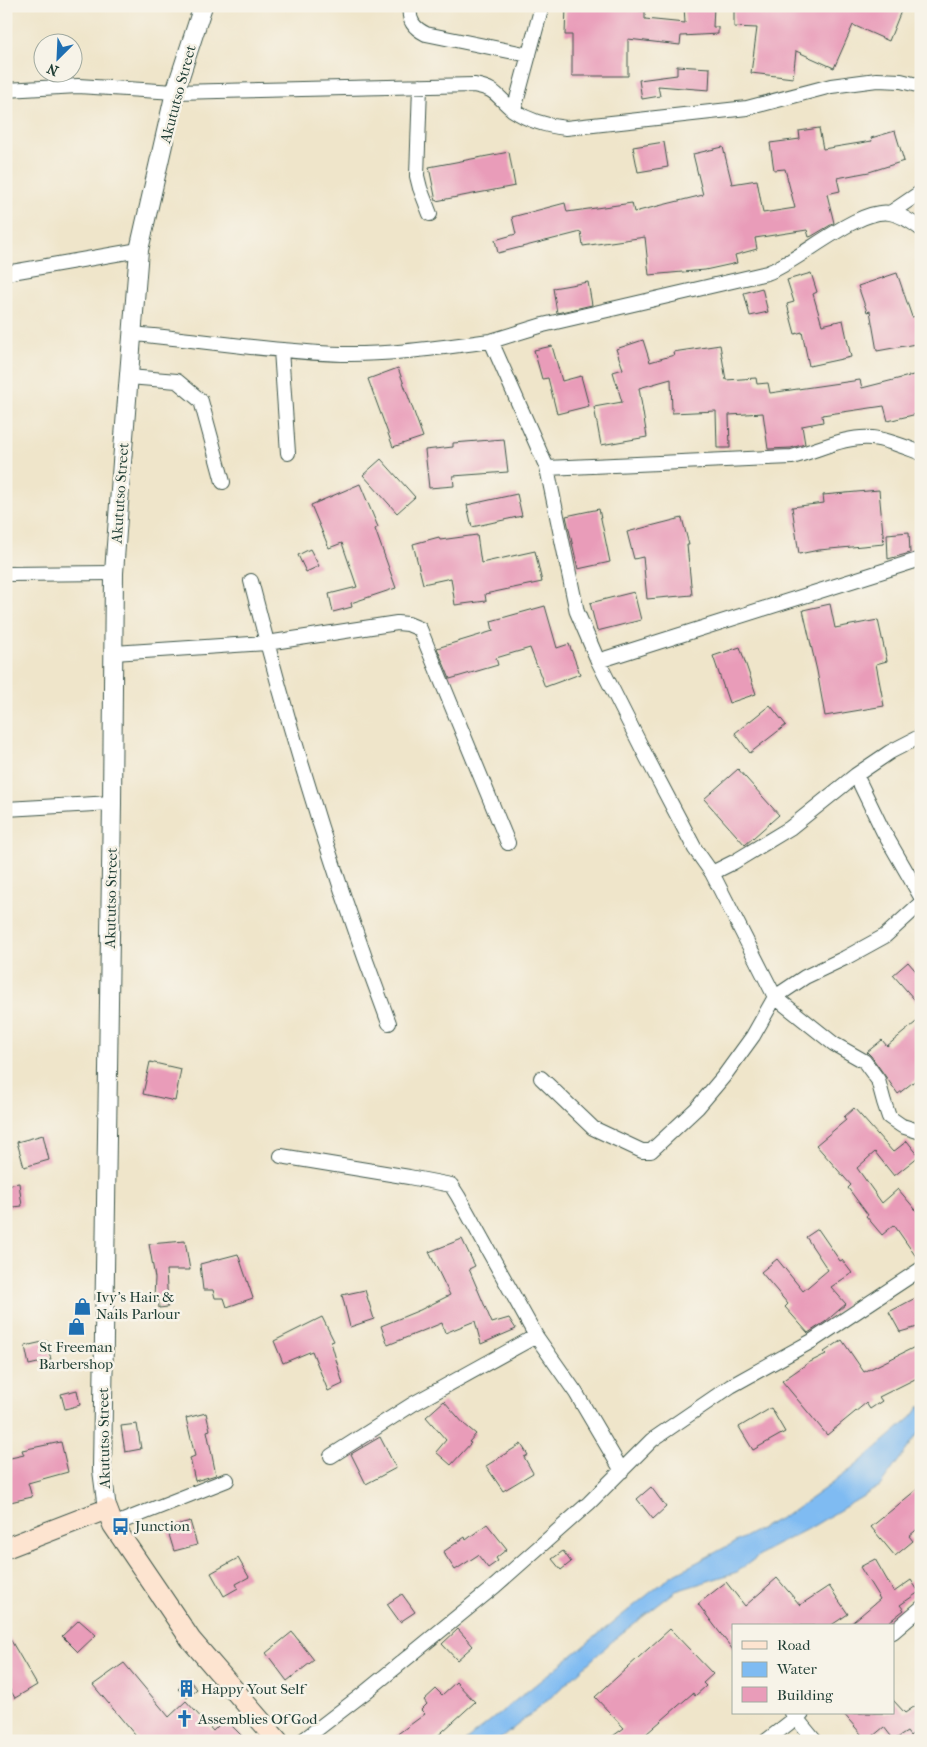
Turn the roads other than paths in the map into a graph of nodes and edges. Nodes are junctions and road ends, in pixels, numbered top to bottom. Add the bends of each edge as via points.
1 (203, 6) edge
2 (410, 6) edge
3 (542, 6) edge
4 (529, 55) junction
5 (420, 86) junction
6 (921, 86) edge
7 (6, 90) edge
8 (175, 92) junction
9 (514, 110) junction
10 (921, 192) edge
11 (890, 213) junction
12 (430, 214) dead end
13 (921, 229) edge
14 (139, 250) junction
15 (6, 273) edge
16 (133, 334) junction
17 (491, 341) junction
18 (281, 350) junction
19 (129, 377) junction
20 (921, 452) edge
21 (288, 453) dead end
22 (547, 468) junction
23 (223, 482) dead end
24 (921, 559) edge
25 (114, 573) junction
26 (6, 574) edge
27 (251, 581) dead end
28 (266, 643) junction
29 (114, 653) junction
30 (598, 661) junction
31 (921, 736) edge
32 (856, 775) junction
33 (112, 803) junction
34 (6, 809) edge
35 (508, 844) dead end
36 (712, 873) junction
37 (921, 897) edge
38 (921, 903) edge
39 (774, 997) junction
40 (390, 1023) dead end
41 (541, 1078) dead end
42 (921, 1132) edge
43 (281, 1156) dead end
44 (921, 1269) edge
45 (536, 1336) junction
46 (331, 1456) dead end
47 (622, 1471) junction
48 (226, 1480) dead end
49 (110, 1517) junction
50 (6, 1548) edge
51 (921, 1608) edge
52 (894, 1631) edge
53 (796, 1715) edge
54 (278, 1741) edge
55 (302, 1741) edge
56 (766, 1741) edge
57 (815, 1741) edge

1 - 8 street, Akututso Street
2 - 4 street via 411,21 416,29 426,34
3 - 4 street
4 - 9 street
5 - 8 street
5 - 9 street via 474,85 488,88
5 - 12 street via 417,176
6 - 9 street via 877,80 831,86 747,108 566,128 542,125
7 - 8 street via 78,86
8 - 14 street, Akututso Street
10 - 11 street
11 - 13 street via 910,220
11 - 17 street via 869,215 767,273 542,325
14 - 15 street
14 - 16 street, Akututso Street
16 - 18 street
16 - 19 street, Akututso Street
17 - 18 street via 415,351 343,354
17 - 22 street
18 - 21 street
19 - 23 street via 177,381 201,401
19 - 25 street, Akututso Street
20 - 22 street via 870,438 853,439 792,457
22 - 30 street via 577,612
24 - 30 street
25 - 26 street
25 - 29 street, Akututso Street
27 - 28 street
28 - 29 street
28 - 35 street via 397,623 420,629
28 - 40 street via 323,837
29 - 33 street, Akututso Street
30 - 36 street via 695,849
31 - 32 street
32 - 36 street via 790,828
32 - 37 street
33 - 34 street
33 - 49 street, Akututso Street via 102,1470
36 - 39 street
38 - 39 street via 885,936 805,977
39 - 41 street via 753,1036 724,1076 697,1108 651,1151 642,1152 593,1128
39 - 42 street via 834,1044 864,1061 878,1080 889,1117 902,1126
43 - 45 street via 410,1176 450,1186
44 - 47 street via 812,1341 731,1386 652,1440
45 - 46 street via 413,1404
45 - 47 street via 576,1393
47 - 55 street via 495,1586
48 - 49 street
49 - 50 main road
49 - 54 main road, Akututso Street via 191,1640
51 - 52 street
53 - 56 street
53 - 57 street

